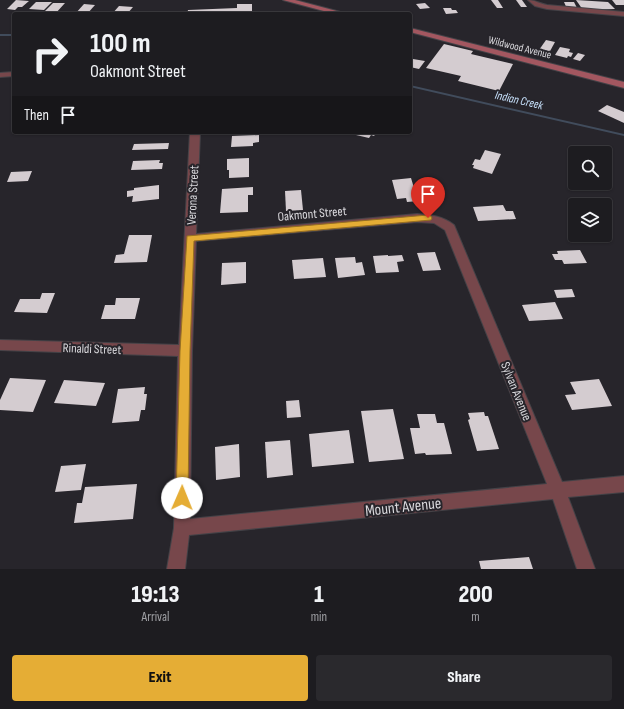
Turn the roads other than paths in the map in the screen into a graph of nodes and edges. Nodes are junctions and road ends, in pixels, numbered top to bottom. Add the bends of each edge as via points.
1 (286, 0) edge
2 (530, 0) edge
3 (336, 12) edge
4 (624, 14) edge
5 (412, 31) edge
6 (12, 74) edge
7 (0, 75) edge
8 (624, 85) edge
9 (196, 134) edge
10 (437, 220) joint
11 (190, 238) junction
12 (0, 345) edge
13 (185, 351) junction
14 (624, 484) edge
15 (558, 491) junction
16 (182, 528) junction
17 (176, 569) edge
18 (586, 569) edge

1 - 3 street
2 - 4 lane via 547,7
5 - 8 street, Wildwood Avenue
6 - 7 street
9 - 11 street, Verona Street
10 - 11 street, Oakmont Street via 417,218
10 - 15 street, Sylvan Avenue via 450,228
11 - 13 street, Verona Street
12 - 13 street, Rinaldi Street
13 - 16 street, Verona Street
14 - 15 street, Mount Avenue
15 - 16 street, Mount Avenue
15 - 18 street, Sylvan Avenue
16 - 17 street, Verona Street

